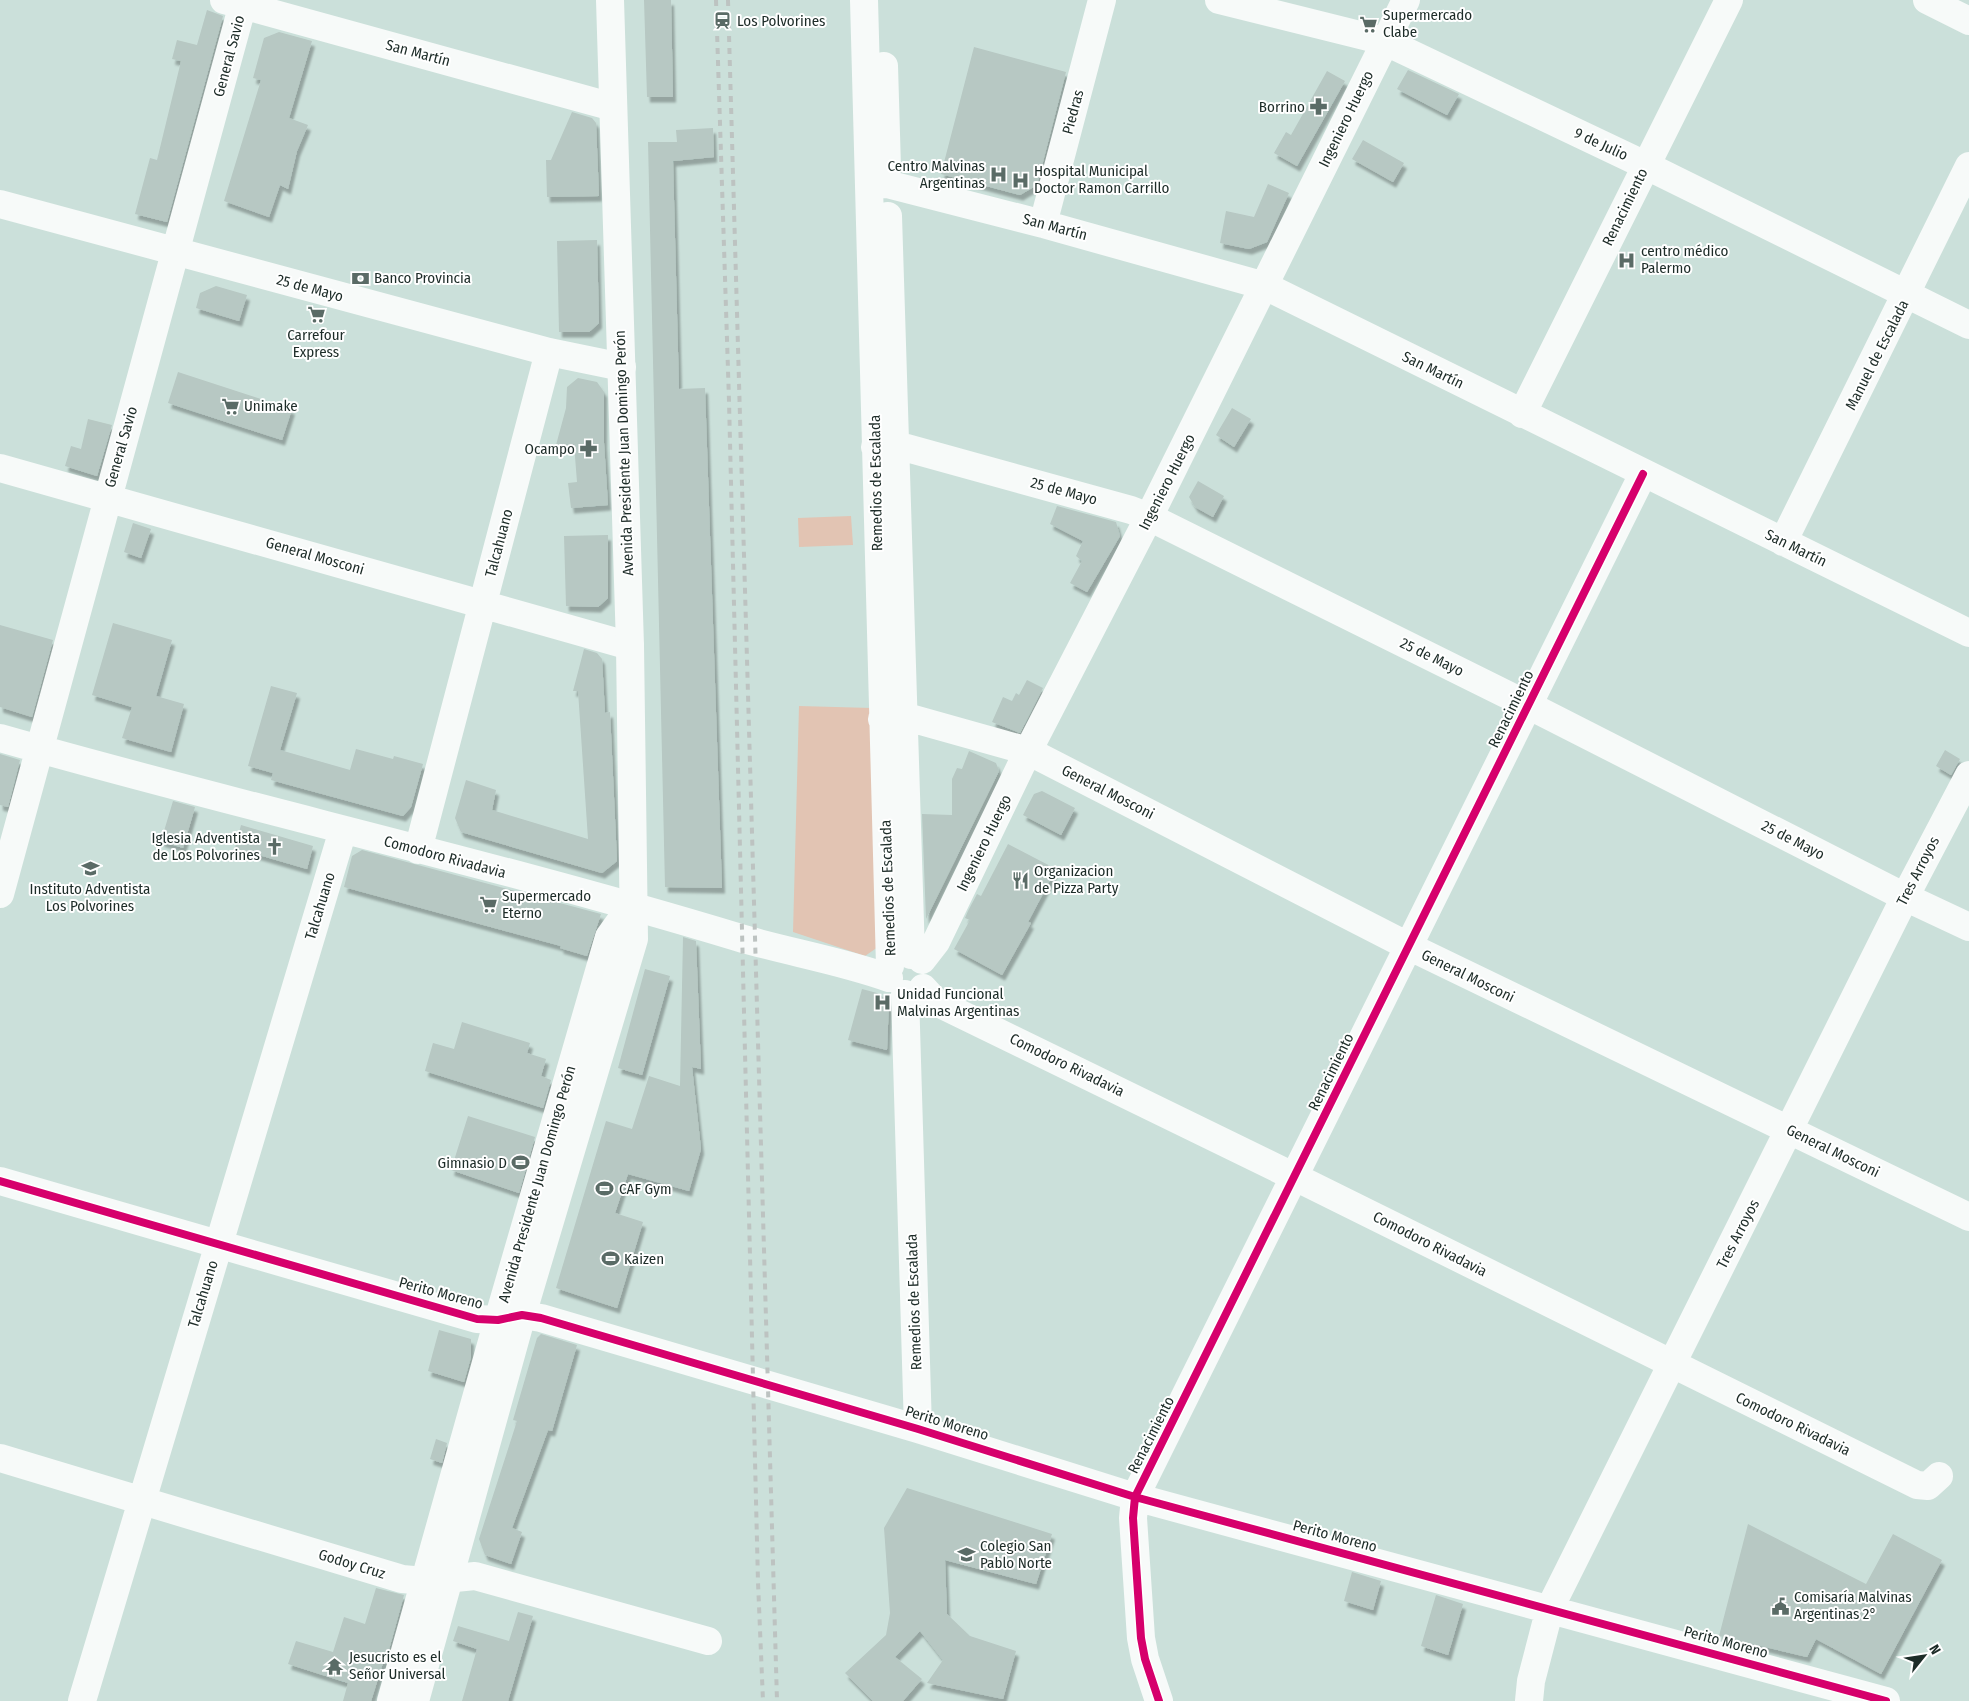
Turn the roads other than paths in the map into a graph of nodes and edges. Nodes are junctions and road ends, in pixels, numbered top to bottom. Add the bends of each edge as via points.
1 (610, 0) edge
2 (864, 0) edge
3 (882, 0) edge
4 (1102, 0) edge
5 (1219, 0) edge
6 (1406, 0) edge
7 (1729, 0) edge
8 (1926, 0) edge
9 (237, 2) edge
10 (1969, 21) edge
11 (1384, 41) junction
12 (613, 107) junction
13 (1646, 165) junction
14 (1969, 166) edge
15 (878, 184) junction
16 (0, 204) edge
17 (1043, 224) junction
18 (177, 252) junction
19 (1265, 286) junction
20 (1907, 293) junction
21 (1969, 324) edge
22 (549, 352) junction
23 (622, 367) junction
24 (1522, 414) junction
25 (885, 446) junction
26 (0, 468) edge
27 (1643, 474) junction
28 (107, 497) junction
29 (1149, 517) junction
30 (1783, 542) junction
31 (482, 604) junction
32 (1969, 632) edge
33 (630, 646) junction
34 (1528, 705) junction
35 (892, 717) junction
36 (0, 738) edge
37 (38, 749) junction
38 (1028, 751) junction
39 (1969, 775) edge
40 (343, 830) junction
41 (418, 850) junction
42 (0, 894) edge
43 (1905, 897) junction
44 (632, 905) junction
45 (1969, 927) edge
46 (1408, 946) junction
47 (907, 973) junction
48 (1790, 1130) junction
49 (1295, 1177) junction
50 (0, 1181) edge
51 (1969, 1217) edge
52 (218, 1244) junction
53 (510, 1318) junction
54 (1672, 1365) junction
55 (918, 1429) junction
56 (0, 1458) edge
57 (1939, 1476) dead end
58 (1135, 1496) junction
59 (141, 1500) junction
60 (437, 1579) junction
61 (1550, 1608) junction
62 (708, 1641) dead end
63 (82, 1701) edge
64 (391, 1701) edge
65 (415, 1701) edge
66 (1159, 1701) edge
67 (1529, 1701) edge
68 (1886, 1701) edge

1 - 12 street, Avenida Presidente Juan Domingo Perón
2 - 15 street, Remedios de Escalada
3 - 15 street, Remedios de Escalada
4 - 17 street, Piedras
5 - 11 street, 9 de Julio
6 - 11 street, Ingeniero Huergo
7 - 13 street, Renacimiento
8 - 10 street
9 - 12 street, San Martín
9 - 18 street, General Savio
11 - 13 street, 9 de Julio
11 - 19 street, Ingeniero Huergo
12 - 23 street, Avenida Presidente Juan Domingo Perón
13 - 20 street, 9 de Julio
13 - 24 street, Renacimiento
14 - 20 street, Manuel de Escalada
15 - 17 street, San Martín
15 - 25 street, Remedios de Escalada
16 - 18 street, 25 de Mayo
17 - 19 street, San Martín
18 - 22 street, 25 de Mayo
18 - 28 street, General Savio
19 - 24 street, San Martín
19 - 29 street, Ingeniero Huergo
20 - 21 street, 9 de Julio
20 - 30 street, Manuel de Escalada
22 - 23 street, 25 de Mayo
22 - 31 street, Talcahuano
23 - 33 street, Avenida Presidente Juan Domingo Perón
24 - 27 street, San Martín
25 - 29 street, 25 de Mayo
25 - 35 street, Remedios de Escalada
26 - 28 street, General Mosconi
27 - 30 street, San Martín
27 - 34 street, Renacimiento
28 - 31 street, General Mosconi
28 - 37 street, General Savio
29 - 34 street, 25 de Mayo
29 - 38 street, Ingeniero Huergo
30 - 32 street, San Martín
31 - 33 street, General Mosconi
31 - 41 street, Talcahuano
33 - 44 street, Avenida Presidente Juan Domingo Perón
34 - 43 street, 25 de Mayo
34 - 46 street, Renacimiento
35 - 38 street, General Mosconi
35 - 47 street, Remedios de Escalada
36 - 37 street, Comodoro Rivadavia
37 - 40 street, Comodoro Rivadavia
37 - 42 street, General Savio
38 - 46 street, General Mosconi
38 - 47 street, Ingeniero Huergo via 936,942
39 - 43 street, Tres Arroyos
40 - 41 street, Comodoro Rivadavia
40 - 52 street, Talcahuano
41 - 44 street, Comodoro Rivadavia
43 - 45 street, 25 de Mayo
43 - 48 street, Tres Arroyos
44 - 47 street, Comodoro Rivadavia via 742,939 852,965
44 - 53 street, Avenida Presidente Juan Domingo Perón via 609,937
46 - 48 street, General Mosconi
46 - 49 street, Renacimiento
47 - 49 street, Comodoro Rivadavia via 936,1002
47 - 55 street, Remedios de Escalada
48 - 51 street, General Mosconi
48 - 54 street, Tres Arroyos
49 - 54 street, Comodoro Rivadavia
49 - 58 street, Renacimiento
50 - 52 street, Perito Moreno
52 - 53 street, Perito Moreno via 476,1319
52 - 59 street, Talcahuano
53 - 55 street, Perito Moreno via 541,1318
53 - 60 street, Avenida Presidente Juan Domingo Perón
54 - 57 street, Comodoro Rivadavia via 1917,1486 1928,1486
54 - 61 street, Tres Arroyos
55 - 58 street, Perito Moreno
56 - 59 street, Godoy Cruz
58 - 61 street, Perito Moreno
58 - 66 street, Renacimiento via 1133,1518 1141,1638
59 - 60 street, Godoy Cruz via 402,1579
59 - 63 street, Talcahuano
60 - 62 street, Godoy Cruz via 475,1576
60 - 64 street, Avenida Presidente Juan Domingo Perón
60 - 65 street, Avenida Presidente Juan Domingo Perón
61 - 67 street, Tres Arroyos
61 - 68 street, Perito Moreno

